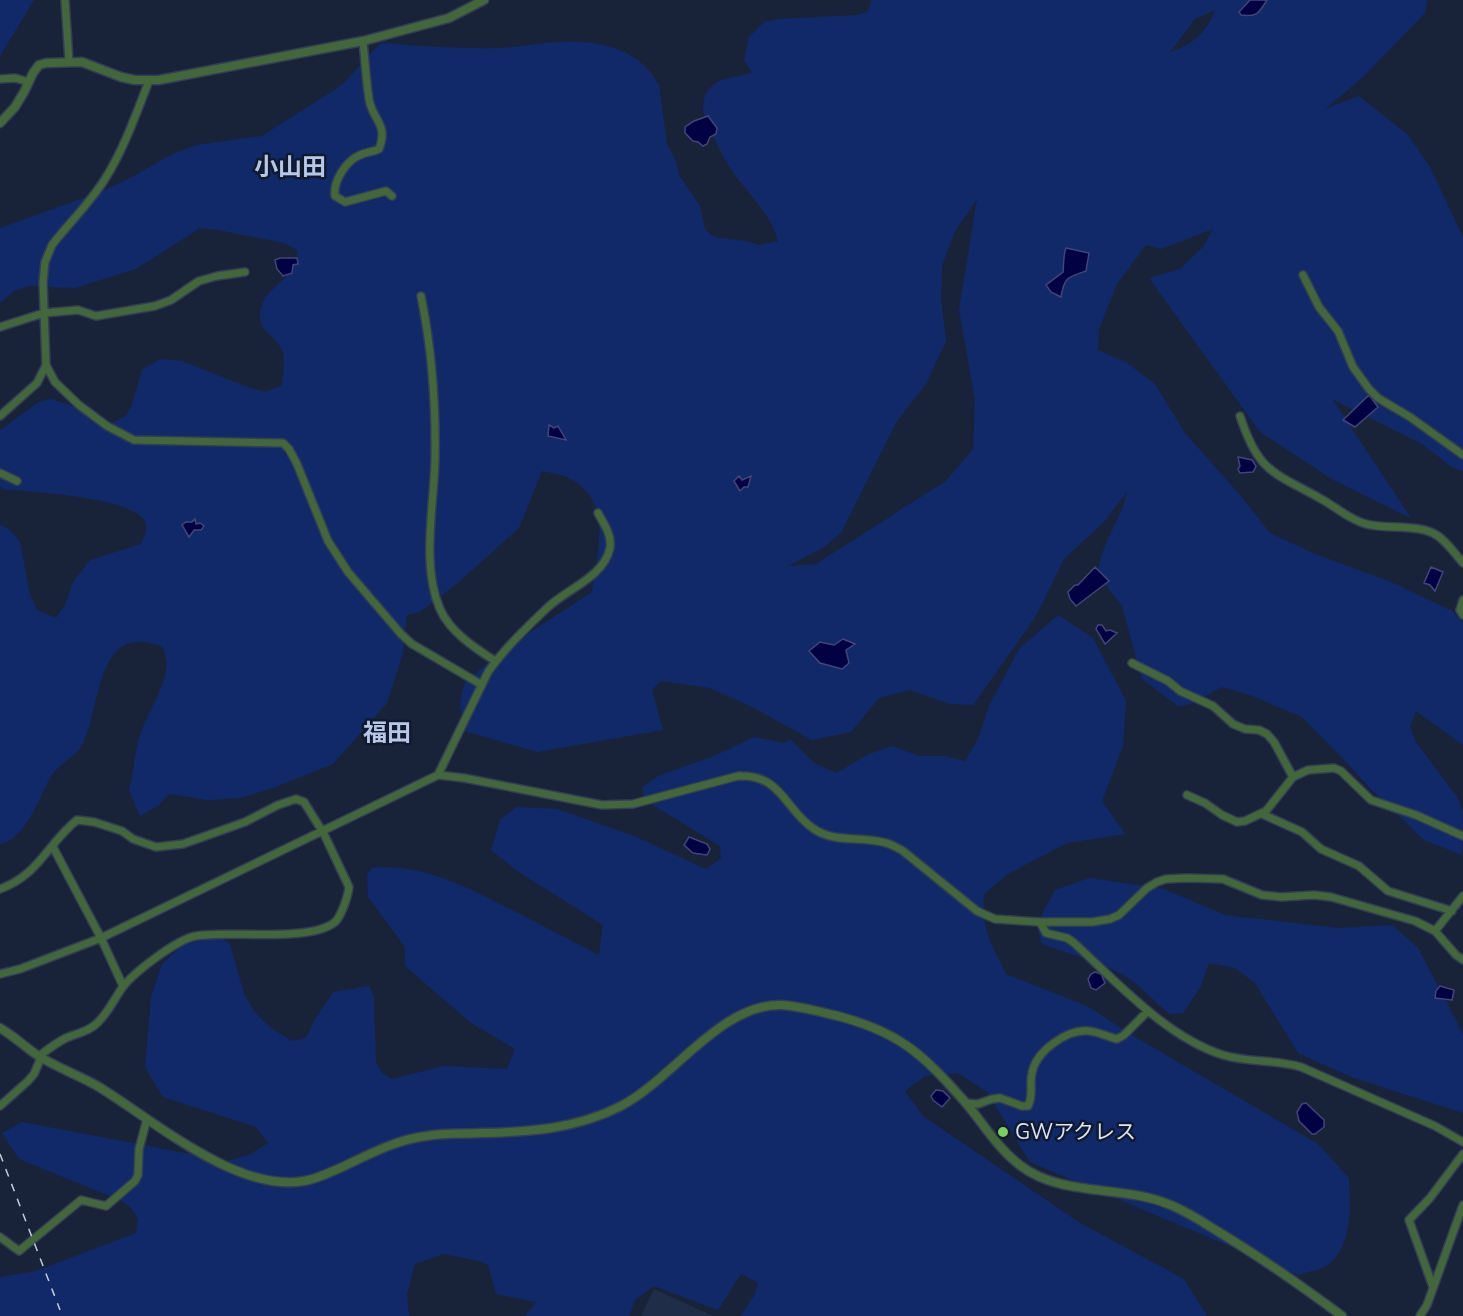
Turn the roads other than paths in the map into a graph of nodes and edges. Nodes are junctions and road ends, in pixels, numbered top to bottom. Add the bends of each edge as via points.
1 (65, 0) edge
2 (484, 0) edge
3 (363, 41) junction
4 (69, 61) junction
5 (0, 79) edge
6 (149, 81) junction
7 (29, 82) junction
8 (0, 123) edge
9 (392, 196) dead end
10 (245, 272) dead end
11 (1303, 275) dead end
12 (421, 296) dead end
13 (44, 313) junction
14 (0, 327) edge
15 (46, 365) junction
16 (0, 416) edge
17 (1240, 416) dead end
18 (1463, 455) edge
19 (0, 473) edge
20 (17, 481) dead end
21 (598, 513) dead end
22 (1463, 563) edge
23 (1463, 600) edge
24 (1463, 615) edge
25 (495, 661) junction
26 (1132, 663) dead end
27 (482, 685) junction
28 (438, 775) junction
29 (1293, 777) junction
30 (1187, 795) dead end
31 (1262, 814) junction
32 (322, 831) junction
33 (1463, 836) edge
34 (53, 847) junction
35 (0, 889) edge
36 (1463, 896) edge
37 (1452, 911) junction
38 (1041, 922) junction
39 (1435, 931) junction
40 (101, 938) junction
41 (1463, 960) edge
42 (0, 974) edge
43 (123, 986) junction
44 (1148, 1011) junction
45 (0, 1029) edge
46 (39, 1056) junction
47 (966, 1103) junction
48 (0, 1106) edge
49 (147, 1119) junction
50 (1463, 1142) edge
51 (1463, 1154) edge
52 (1463, 1205) edge
53 (0, 1237) edge
54 (1434, 1287) junction
55 (1342, 1316) edge
56 (1420, 1316) edge

1 - 4 street
2 - 3 street via 449,18
3 - 6 street
3 - 9 street via 369,103 382,127 382,141 379,149 362,154 347,166 334,190 335,196 345,202 386,191
4 - 6 street
4 - 7 street via 39,65
5 - 7 street
6 - 13 street via 106,178 51,245 45,262
7 - 8 street via 15,107
10 - 13 street via 200,281 155,306 96,316 78,310
11 - 18 street via 1369,389
12 - 25 street via 434,398 430,556 435,597 457,633
13 - 14 street
13 - 15 street
15 - 16 street via 37,383
15 - 27 street via 55,382 73,400 107,426 134,440 283,443 297,464 328,541 348,572 412,644
17 - 22 street via 1255,454 1276,475 1364,524 1437,535
19 - 20 street
21 - 25 street via 610,540 603,563 549,606
23 - 24 street
25 - 27 street
26 - 29 street via 1214,706 1233,724 1267,734
27 - 28 street
28 - 32 street
28 - 38 street via 602,805 633,804 738,777 762,778 815,830 834,837 891,844 977,911 995,919
29 - 31 street
29 - 33 street via 1308,770 1334,768 1371,800
30 - 31 street via 1237,822
31 - 37 street via 1302,832 1321,849 1359,866 1388,891
32 - 34 street via 304,802 296,799 183,844 156,847 122,831 77,820
32 - 40 street
32 - 43 street via 349,884 335,922 317,930 293,933 226,933 186,938
34 - 35 street via 19,881
34 - 40 street
36 - 37 street
37 - 39 street
38 - 39 street via 1110,919 1157,882 1187,878 1223,879 1262,895 1338,899
38 - 44 street via 1046,933 1073,942
39 - 41 street
40 - 42 street
40 - 43 street
43 - 46 street via 94,1026
44 - 47 street via 1117,1039 1082,1031 1057,1041 1035,1063 1028,1106 1000,1098
44 - 50 street via 1201,1046 1242,1059 1293,1064 1436,1126
45 - 46 street
46 - 48 street via 34,1074
46 - 49 street via 97,1085
47 - 49 street via 921,1055 899,1039 868,1024 780,1005 763,1007 723,1026 647,1089 599,1116 553,1129 409,1139 304,1181 254,1177 211,1158
47 - 55 street via 1020,1166 1062,1184 1168,1203 1232,1240
49 - 53 street via 139,1149 138,1175 106,1206 81,1200 19,1251
51 - 54 street via 1409,1220
52 - 54 street
54 - 56 street

